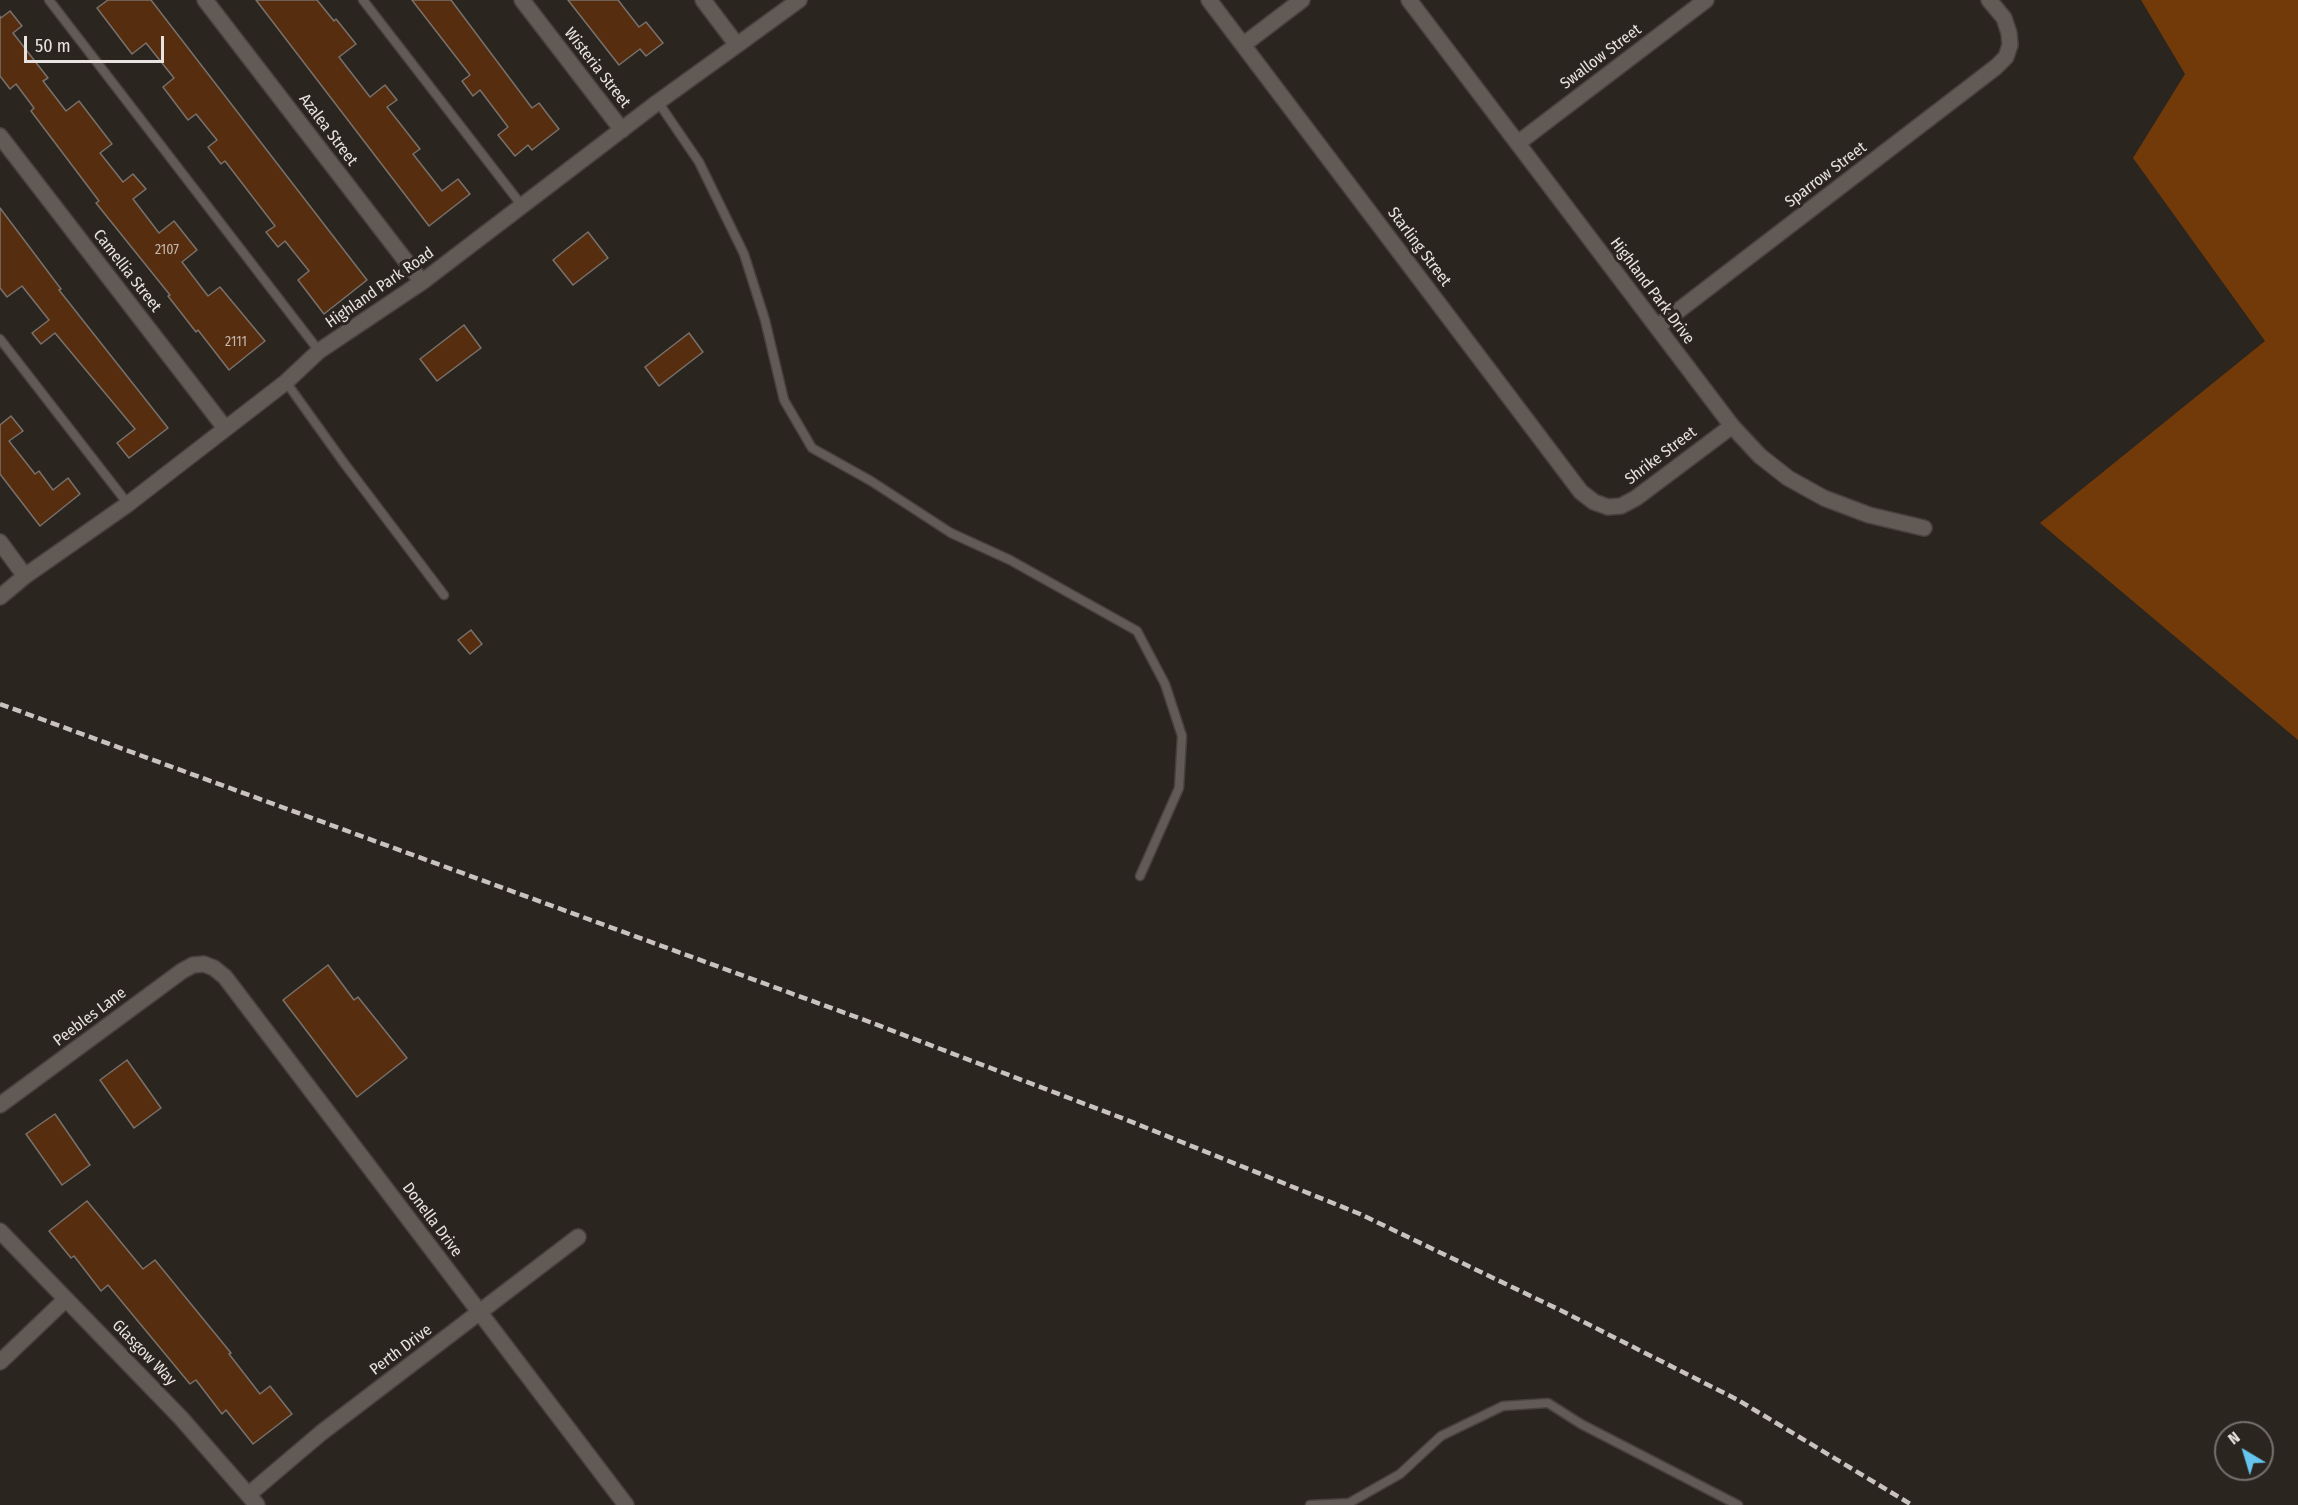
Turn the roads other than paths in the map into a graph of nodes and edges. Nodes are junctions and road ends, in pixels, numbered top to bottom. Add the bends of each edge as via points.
1 (49, 0) edge
2 (205, 0) edge
3 (363, 0) edge
4 (522, 0) edge
5 (703, 0) edge
6 (799, 0) edge
7 (1209, 0) edge
8 (1302, 0) edge
9 (1410, 0) edge
10 (1706, 0) edge
11 (1989, 0) edge
12 (737, 45) junction
13 (1243, 45) junction
14 (658, 102) junction
15 (622, 129) junction
16 (0, 136) edge
17 (1518, 143) junction
18 (523, 207) junction
19 (422, 282) junction
20 (1657, 327) junction
21 (0, 339) edge
22 (319, 351) junction
23 (286, 382) junction
24 (1732, 426) junction
25 (225, 428) junction
26 (128, 504) junction
27 (1608, 507) joint
28 (1924, 528) dead end
29 (0, 542) edge
30 (25, 576) junction
31 (444, 595) dead end
32 (0, 597) edge
33 (1140, 876) dead end
34 (204, 964) joint
35 (0, 1105) edge
36 (0, 1231) edge
37 (578, 1238) dead end
38 (66, 1299) junction
39 (480, 1312) junction
40 (0, 1362) edge
41 (253, 1500) edge
42 (627, 1505) edge
43 (1310, 1505) edge
44 (1738, 1505) edge

1 - 22 lane
2 - 19 street, Azalea Street
3 - 18 lane
4 - 15 street, Wisteria Street
5 - 12 street
6 - 12 street, Highland Park Road
7 - 13 street, Starling Street
8 - 13 street
9 - 17 street, Highland Park Drive
10 - 17 street, Swallow Street
11 - 20 street, Sparrow Street via 2004,18 2009,33 2006,57 1996,67
12 - 14 street, Highland Park Road
13 - 27 street, Starling Street via 1581,492
14 - 15 street, Highland Park Road
14 - 33 lane via 699,162 744,254 784,400 812,448 951,532 1010,560 1137,631 1165,684 1182,736 1179,788
15 - 18 street, Highland Park Road
16 - 25 street, Camellia Street
17 - 20 street, Highland Park Drive
18 - 19 street, Highland Park Road
19 - 22 street, Highland Park Road
20 - 24 street, Highland Park Drive
21 - 26 lane
22 - 23 street, Highland Park Road
23 - 25 street, Highland Park Road
23 - 31 lane
24 - 27 street, Shrike Street via 1636,498 1621,506
24 - 28 street, Highland Park Drive via 1788,478 1824,498 1869,515
25 - 26 street, Highland Park Road
26 - 30 street, Highland Park Road
29 - 30 street
30 - 32 street, Highland Park Road
34 - 35 street, Peebles Lane via 182,971
34 - 39 street, Donella Drive via 225,977
36 - 38 street, Glasgow Way
37 - 39 street, Perth Drive
38 - 40 street
38 - 41 street, Glasgow Way via 182,1418
39 - 41 street, Perth Drive via 321,1433
39 - 42 street, Donella Drive
43 - 44 lane via 1349,1503 1400,1474 1441,1436 1503,1406 1548,1403 1581,1425

